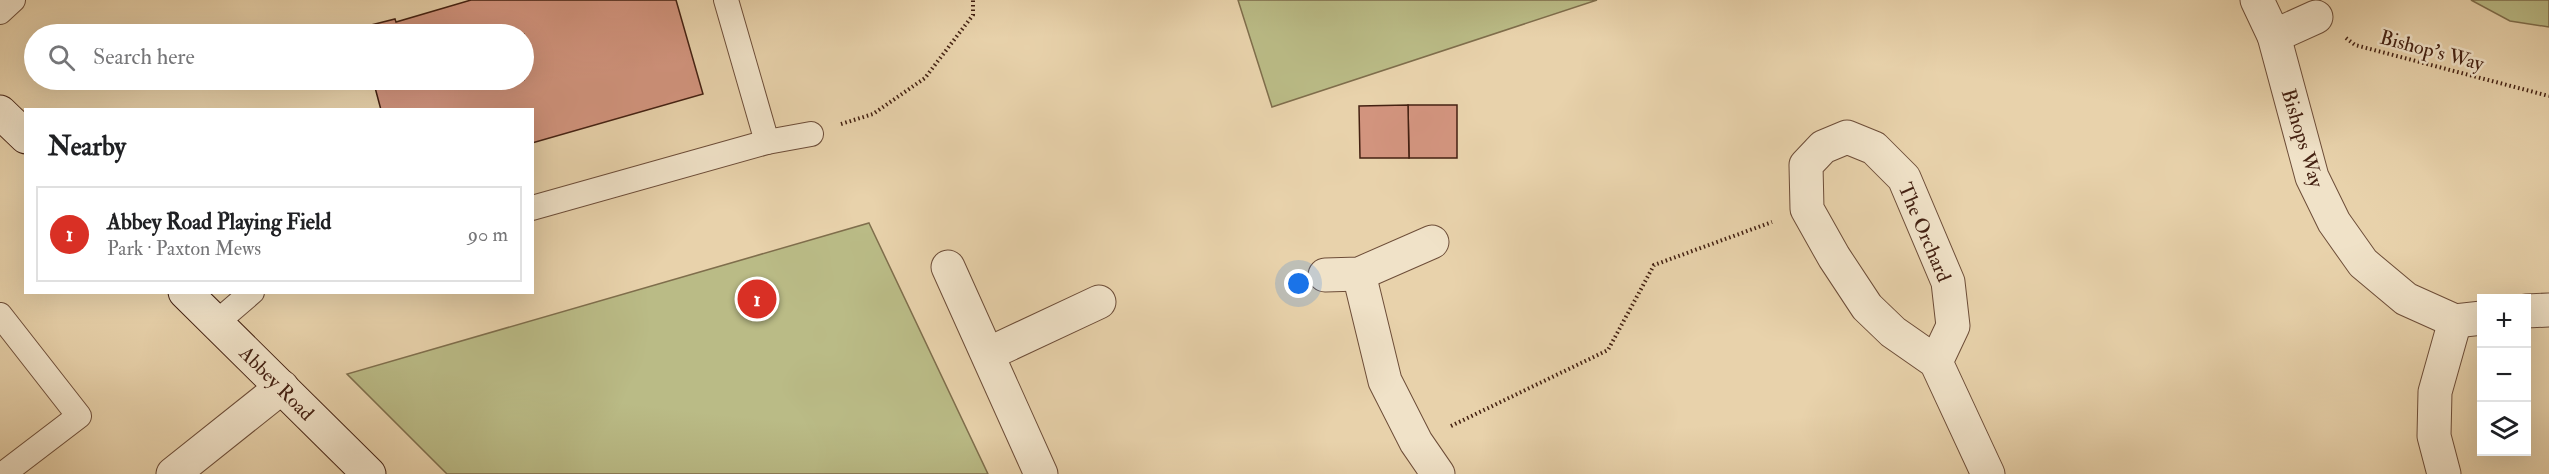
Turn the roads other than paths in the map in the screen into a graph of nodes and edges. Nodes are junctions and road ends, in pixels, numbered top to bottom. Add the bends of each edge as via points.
1 (13, 0) edge
2 (726, 0) edge
3 (2257, 0) edge
4 (0, 12) edge
5 (2316, 17) road end
6 (2274, 36) junction
7 (0, 112) edge
8 (811, 134) road end
9 (24, 135) edge
10 (767, 142) junction
11 (534, 207) edge
12 (1432, 242) dead end
13 (948, 267) dead end
14 (1359, 274) junction
15 (1325, 275) dead end
16 (187, 294) edge
17 (250, 294) edge
18 (1099, 302) dead end
19 (2549, 310) edge
20 (2531, 311) edge
21 (0, 315) edge
22 (2468, 319) edge
23 (216, 323) junction
24 (988, 354) junction
25 (1936, 362) junction
26 (282, 387) junction
27 (3, 474) edge
28 (173, 474) edge
29 (369, 474) edge
30 (1041, 474) edge
31 (1438, 474) edge
32 (1988, 474) edge
33 (2444, 474) edge

1 - 4 lane
2 - 10 lane
3 - 6 street, Bishops Way
5 - 6 street
6 - 22 street, Bishops Way via 2312,177 2334,222 2363,263 2406,299
7 - 9 street
8 - 10 lane
10 - 11 lane
12 - 14 street
13 - 24 street
14 - 15 street
14 - 31 street via 1385,381 1416,442
16 - 23 street, Abbey Road
17 - 23 lane
18 - 24 street
19 - 20 street
21 - 27 lane via 79,416
22 - 33 street, Bishops Way via 2435,392 2434,436
23 - 26 street, Abbey Road
24 - 30 street
25 - 25 street, The Orchard via 1893,332 1867,307 1807,209 1806,165 1822,147 1847,137 1874,148 1904,178 1948,282 1953,326
25 - 32 street
26 - 28 street
26 - 29 street, Abbey Road

